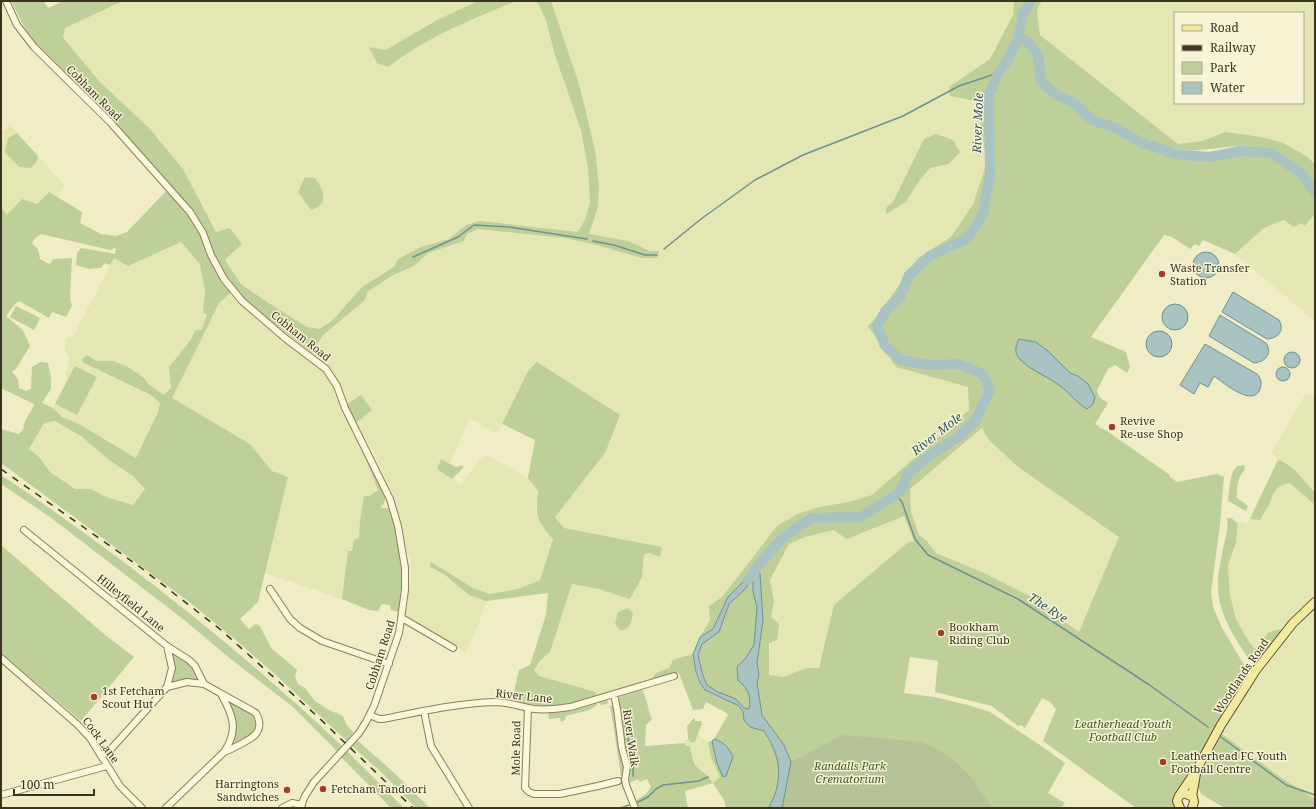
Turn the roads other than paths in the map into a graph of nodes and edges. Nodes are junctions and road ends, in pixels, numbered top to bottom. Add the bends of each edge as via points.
1 (6, 1) edge
2 (24, 530) dead end
3 (270, 589) dead end
4 (1315, 602) edge
5 (402, 618) junction
6 (167, 646) junction
7 (453, 648) dead end
8 (1, 658) edge
9 (389, 664) junction
10 (674, 676) dead end
11 (204, 684) junction
12 (167, 687) junction
13 (221, 694) junction
14 (614, 694) junction
15 (528, 708) junction
16 (424, 711) junction
17 (370, 715) junction
18 (224, 752) junction
19 (101, 756) junction
20 (107, 766) junction
21 (1197, 769) junction
22 (618, 781) dead end
23 (1, 795) edge
24 (1179, 796) junction
25 (1192, 796) junction
26 (302, 807) edge
27 (1179, 807) edge
28 (142, 808) edge
29 (166, 808) edge
30 (282, 808) edge
31 (469, 808) edge
32 (635, 808) edge
33 (1192, 808) edge

1 - 5 street, Cobham Road via 17,25 34,47 110,122 190,212 203,233 224,279 242,301 285,338 319,362 332,377 382,481 398,526 405,568
2 - 6 street, Hilleyfield Lane
3 - 9 street via 290,619 300,628 322,641
4 - 21 main road, Woodlands Road via 1260,665 1221,725
5 - 7 street
5 - 9 street, Cobham Road
6 - 11 street, Hilleyfield Lane via 195,666
6 - 12 street via 172,668
8 - 19 street, Cock Lane via 72,719 90,738
9 - 17 street, Cobham Road
10 - 14 street, River Lane
11 - 12 street via 188,682
11 - 13 street
12 - 19 street
13 - 18 street via 233,719 231,739
13 - 18 street via 253,710 260,722 253,738
14 - 15 street, River Lane via 570,707 545,710
14 - 32 street, River Walk via 627,767 626,785
15 - 16 street, River Lane via 508,703 487,702
15 - 22 street, Mole Road via 525,788 529,792 560,794
16 - 17 street, River Lane via 383,719
16 - 31 street via 431,746
17 - 26 street, Cobham Road via 358,733 314,782
18 - 29 street
19 - 20 street, Cock Lane
20 - 23 street
20 - 28 street, Cock Lane via 120,786
21 - 24 main road, Woodlands Road
21 - 25 main road, Woodlands Road
24 - 25 main road via 1184,793
24 - 27 main road
25 - 33 main road, Woodlands Road
26 - 30 street via 292,803

